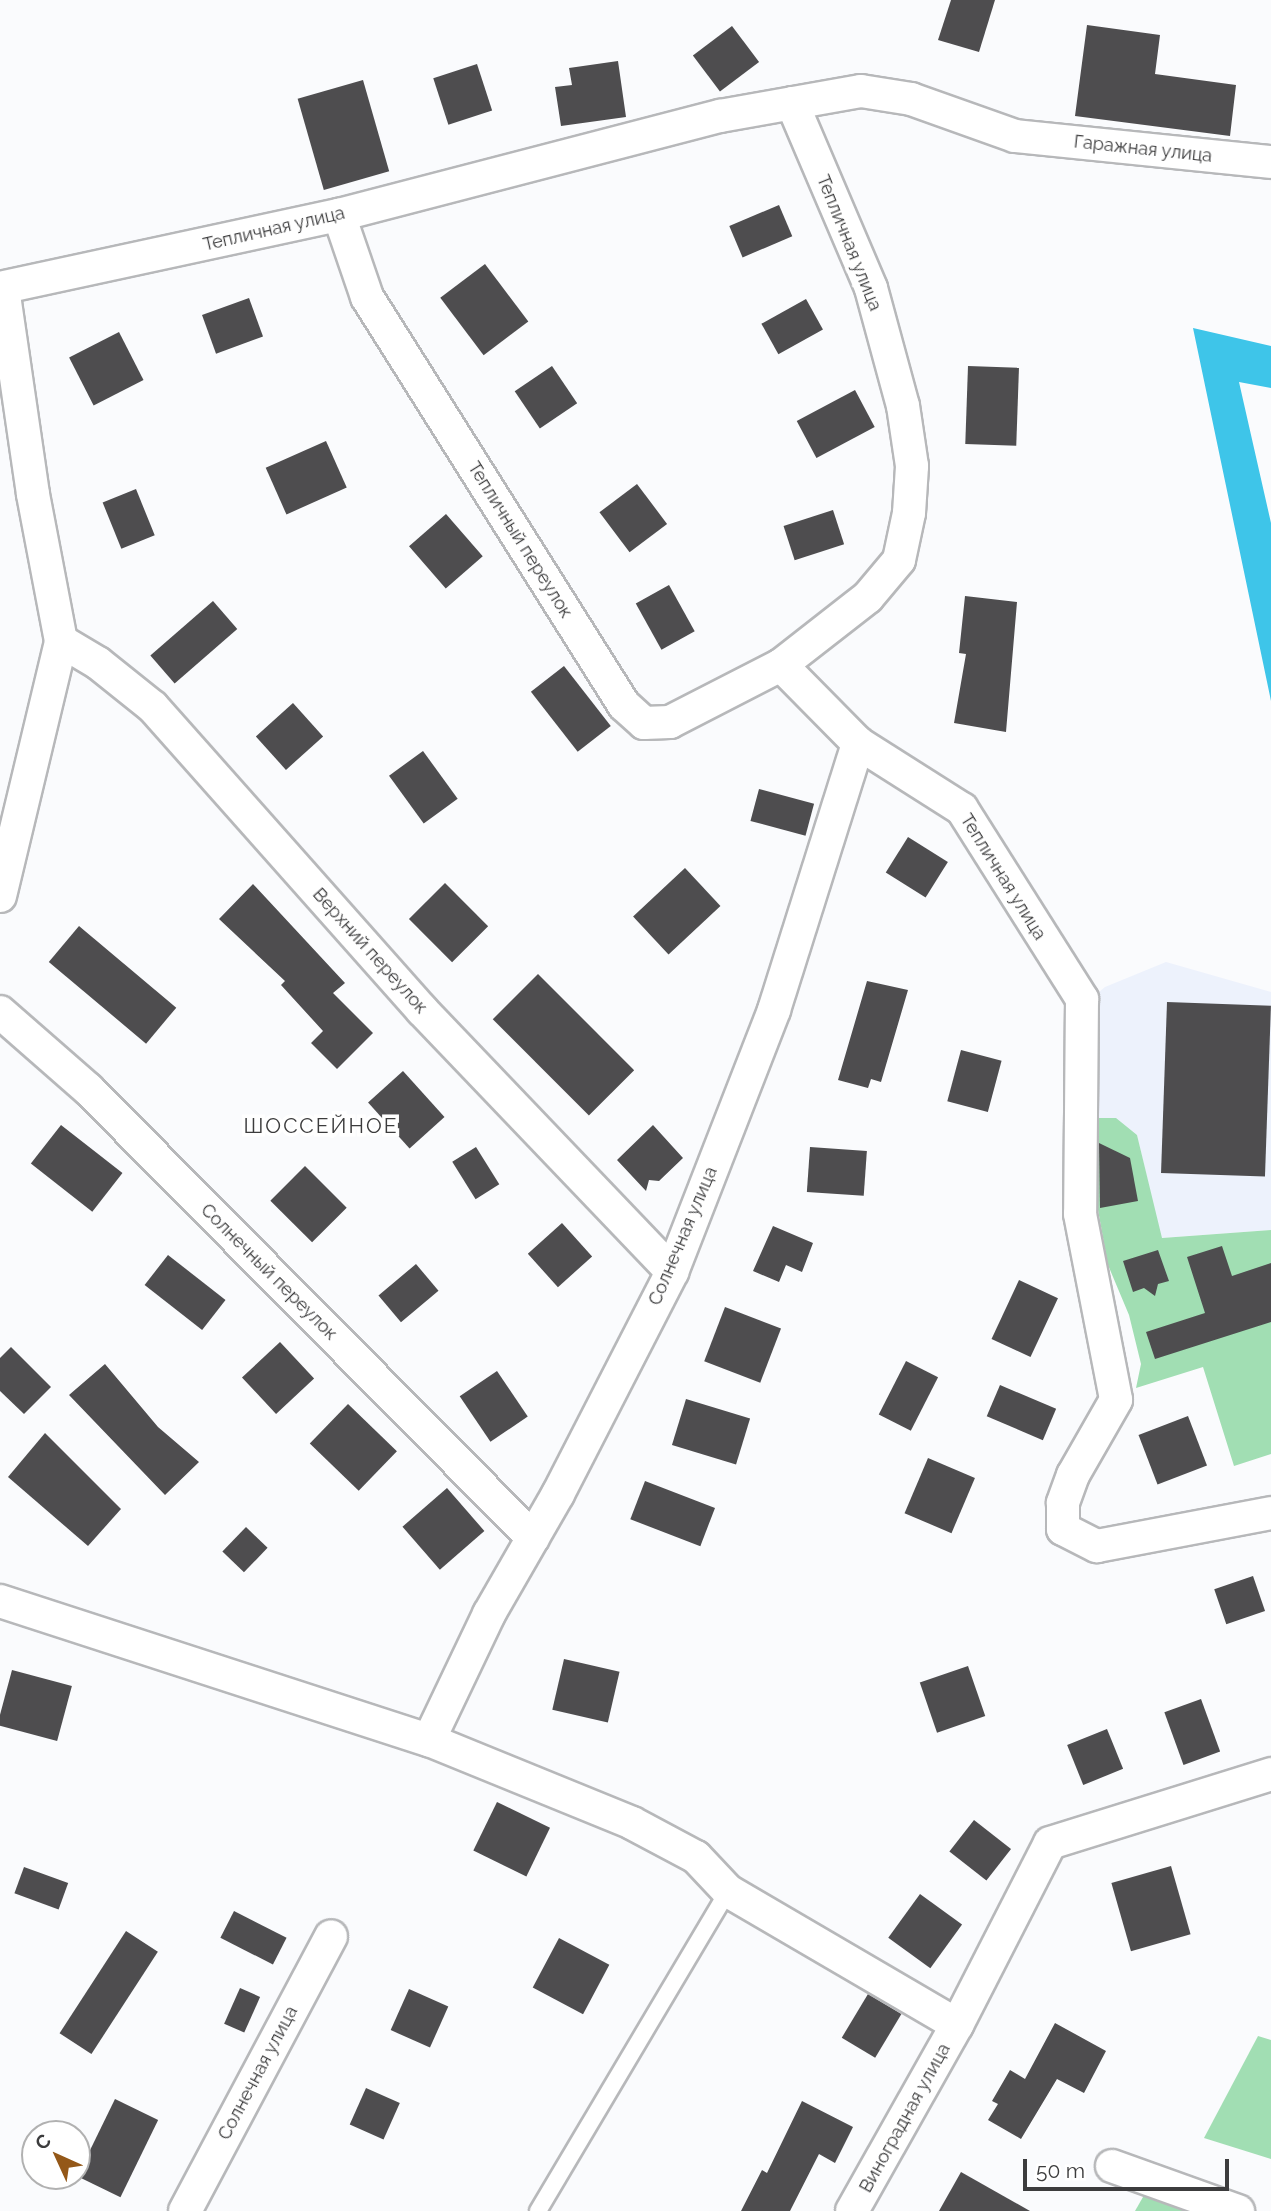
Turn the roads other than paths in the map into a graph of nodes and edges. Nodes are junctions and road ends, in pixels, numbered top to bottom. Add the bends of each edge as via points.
1 (792, 103) junction
2 (1016, 136) joint
3 (1271, 162) edge
4 (339, 215) junction
5 (1, 288) edge
6 (61, 641) junction
7 (781, 665) junction
8 (858, 743) junction
9 (0, 896) edge
10 (0, 1012) edge
11 (671, 1272) junction
12 (1271, 1513) edge
13 (533, 1538) junction
14 (0, 1601) edge
15 (429, 1740) junction
16 (1271, 1774) edge
17 (728, 1891) junction
18 (331, 1936) dead end
19 (957, 2025) junction
20 (1112, 2166) dead end
21 (184, 2211) edge
22 (538, 2211) edge
23 (852, 2211) edge
24 (1238, 2211) edge

1 - 2 street, Тепличная улица via 861,91 911,99
1 - 4 street, Тепличная улица via 720,116
1 - 7 street, Тепличная улица via 871,288 903,406 912,466 899,559 868,597
2 - 3 street, Гаражная улица
4 - 5 street, Тепличная улица
4 - 7 street, Тепличный переулок via 367,297 624,705 644,723 670,722
5 - 6 street
6 - 9 street
6 - 11 street, Верхний переулок via 98,663 153,708 422,1010
7 - 8 street, Тепличная улица
8 - 11 street, Солнечная улица via 774,1010
8 - 12 street, Тепличная улица via 962,809 1082,999 1080,1214 1116,1399 1073,1475 1063,1503 1063,1529 1097,1546
10 - 13 street, Солнечный переулок via 97,1099
11 - 13 street, Солнечная улица
13 - 15 street, Солнечная улица via 489,1614
14 - 15 street
15 - 17 street via 632,1823 696,1857
16 - 19 street, Виноградная улица via 1050,1843
17 - 19 street
17 - 22 lane
18 - 21 street, Солнечная улица
19 - 23 street, Виноградная улица
20 - 24 street

